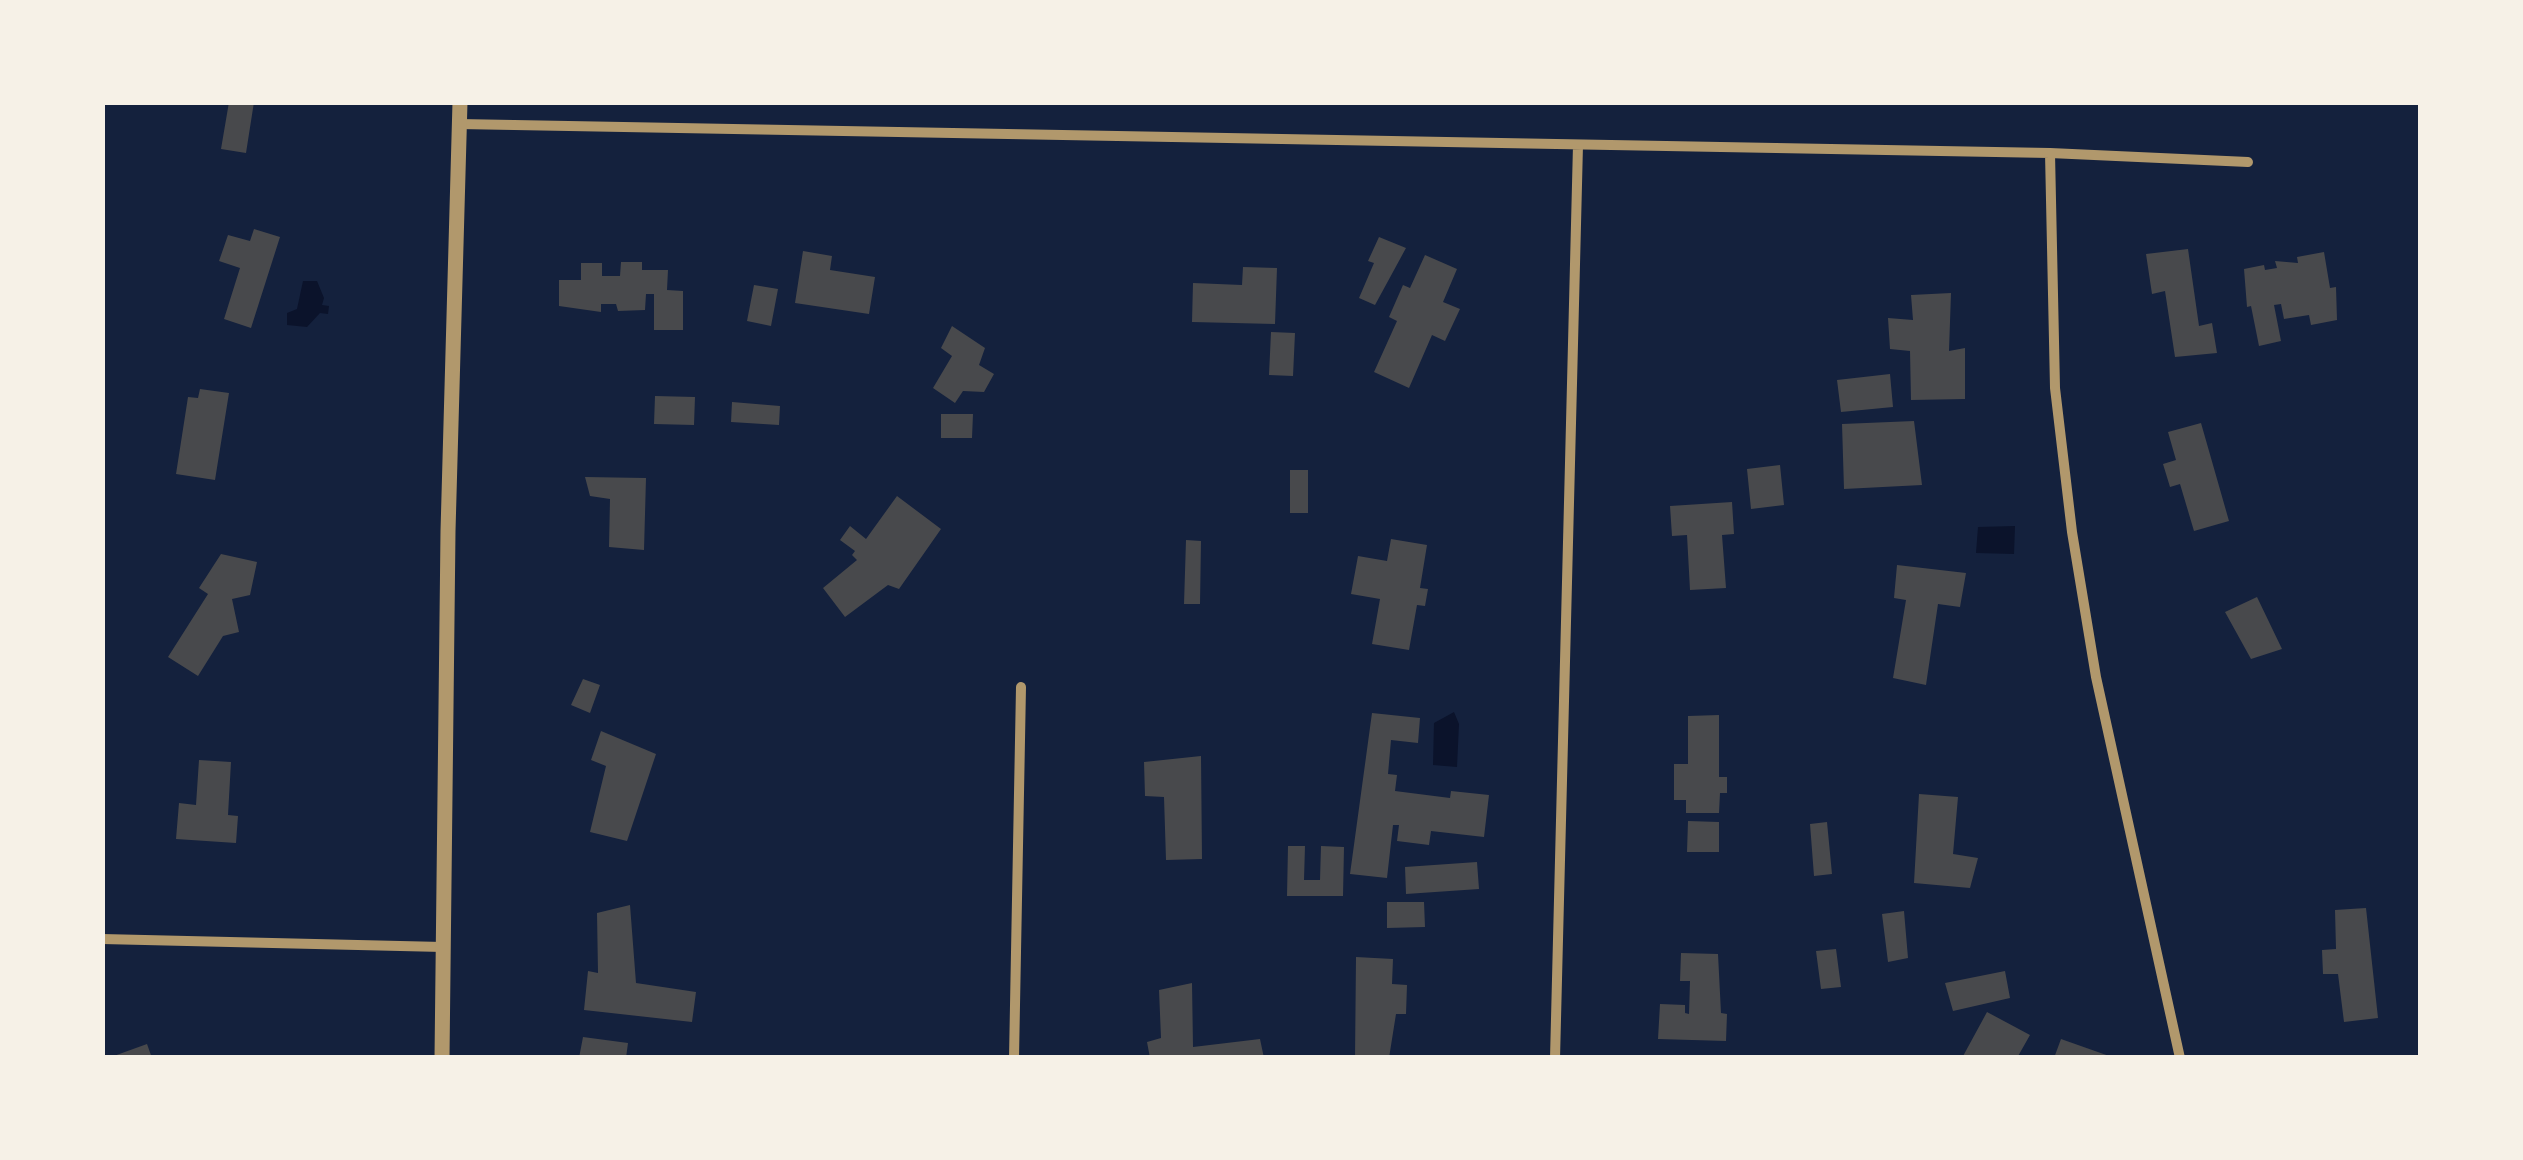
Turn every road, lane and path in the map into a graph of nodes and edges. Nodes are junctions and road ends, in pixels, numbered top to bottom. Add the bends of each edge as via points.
1 (460, 102) edge
2 (460, 124) junction
3 (1578, 145) junction
4 (2050, 153) junction
5 (2248, 162) dead end
6 (1022, 687) dead end
7 (102, 939) edge
8 (443, 946) junction
9 (442, 1058) edge
10 (1014, 1058) edge
11 (1555, 1058) edge
12 (2180, 1058) edge

1 - 2 street
2 - 3 street
2 - 8 street
3 - 4 street
3 - 11 street
4 - 5 street
4 - 12 street via 2055,388 2072,532 2096,677
6 - 10 street
7 - 8 street
8 - 9 street

